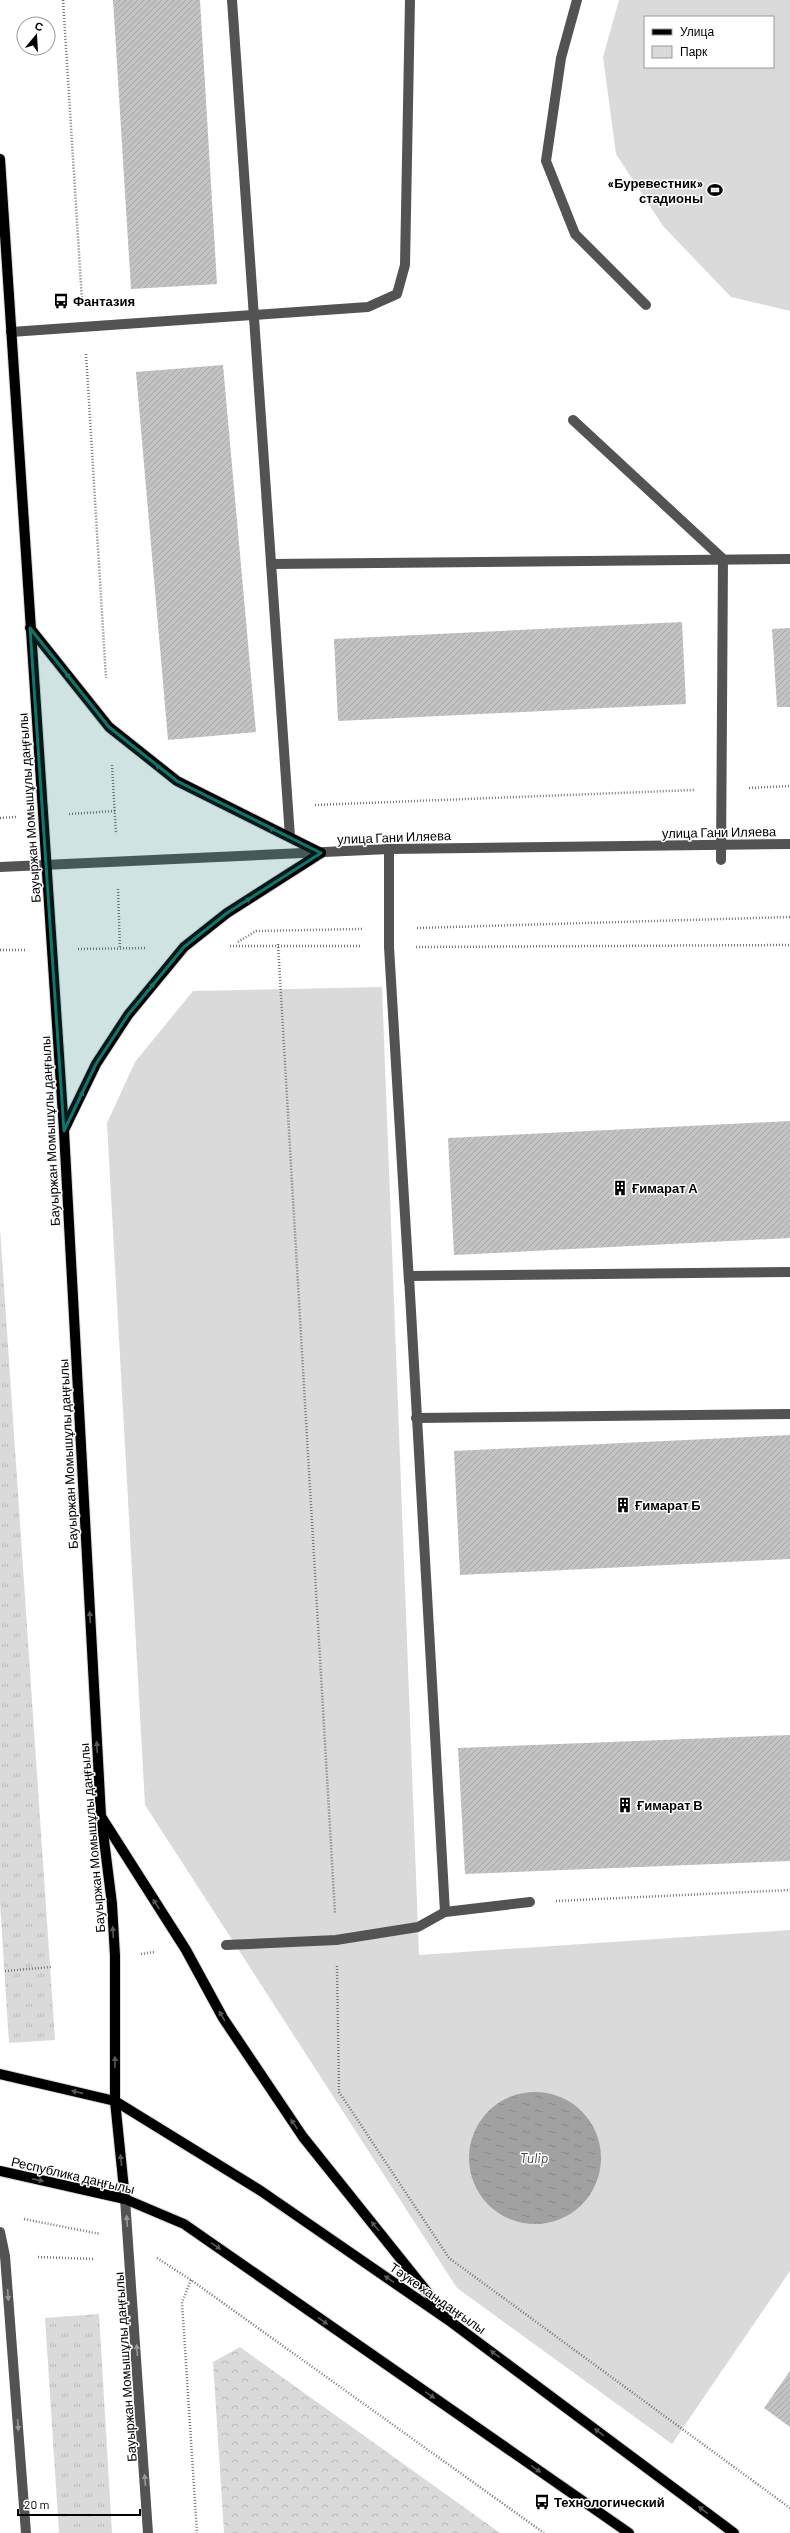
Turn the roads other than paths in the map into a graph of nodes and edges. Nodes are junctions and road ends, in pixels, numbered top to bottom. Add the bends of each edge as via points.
1 (232, 0) edge
2 (410, 0) edge
3 (577, 0) edge
4 (0, 159) edge
5 (646, 305) dead end
6 (254, 314) junction
7 (11, 332) junction
8 (573, 420) dead end
9 (723, 559) junction
10 (790, 559) edge
11 (271, 564) junction
12 (30, 628) junction
13 (290, 838) junction
14 (790, 844) edge
15 (721, 845) junction
16 (389, 849) junction
17 (321, 853) junction
18 (721, 860) dead end
19 (46, 864) junction
20 (0, 867) edge
21 (64, 1131) junction
22 (790, 1272) edge
23 (409, 1289) junction
24 (790, 1414) edge
25 (416, 1418) junction
26 (101, 1816) junction
27 (530, 1902) road end
28 (445, 1912) junction
29 (226, 1945) dead end
30 (0, 2074) edge
31 (115, 2101) junction
32 (0, 2171) edge
33 (125, 2199) junction
34 (0, 2232) edge
35 (451, 2322) junction
36 (26, 2533) edge
37 (148, 2533) edge
38 (629, 2533) edge
39 (734, 2533) edge

1 - 6 street
2 - 6 street via 404,265 397,294 368,307
3 - 5 street via 561,58 546,161 575,234
4 - 7 main road, Бауыржан Момышұлы даңғылы
6 - 7 street
6 - 11 street
7 - 12 main road, Бауыржан Момышұлы даңғылы
8 - 9 street
9 - 10 street
9 - 11 street
9 - 15 street
11 - 13 street
13 -> 12 main road via 177,782 109,727
12 - 19 main road, Бауыржан Момышұлы даңғылы
13 - 17 main road
14 - 15 street, улица Гани Иляева
15 - 16 street, улица Гани Иляева
15 - 18 street
16 - 17 street, улица Гани Иляева
16 - 23 street via 389,947
17 - 19 street, улица Гани Иляева
21 -> 17 main road via 96,1064 128,1015 184,947 227,913
19 - 20 street, улица Гани Иляева
19 - 21 main road, Бауыржан Момышұлы даңғылы
26 -> 21 main road, Бауыржан Момышұлы даңғылы
22 - 23 street via 409,1276
23 - 25 street
24 - 25 street
25 - 28 street
31 -> 26 main road, Бауыржан Момышұлы даңғылы via 115,1956 112,1904
35 -> 26 main road via 304,2137 223,2018 186,1950
27 - 28 street
28 - 29 street via 418,1927 336,1940
31 -> 30 main road
33 -> 31 main road, Бауыржан Момышұлы даңғылы
35 -> 31 main road, Тәуке хан даңғылы via 261,2191
32 -> 33 main road, Республика даңғылы
37 -> 33 street, Бауыржан Момышұлы даңғылы
33 -> 38 main road, Республика даңғылы via 184,2224
34 -> 36 street via 5,2256
39 -> 35 main road, Тәуке хан даңғылы

